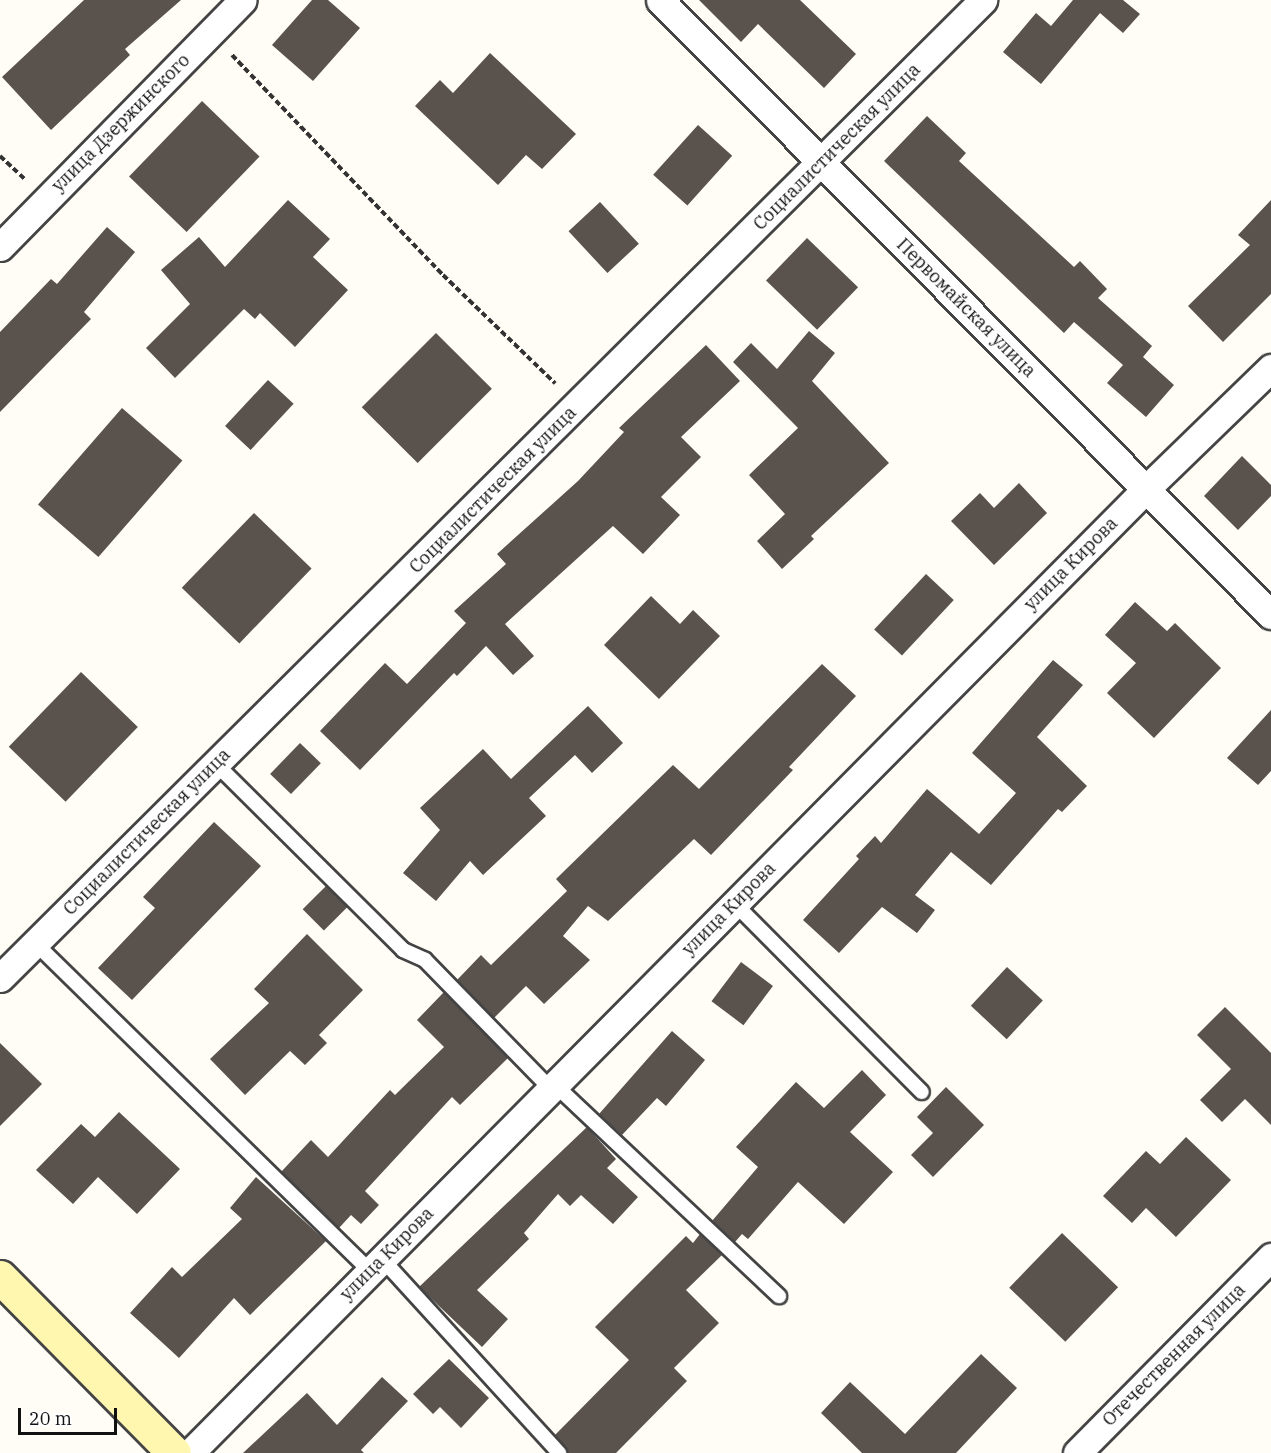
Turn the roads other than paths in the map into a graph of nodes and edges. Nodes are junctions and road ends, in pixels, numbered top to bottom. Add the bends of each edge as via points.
1 (243, 0) edge
2 (660, 0) edge
3 (983, 0) edge
4 (822, 164) junction
5 (0, 247) edge
6 (1271, 368) edge
7 (1146, 489) junction
8 (1271, 615) edge
9 (216, 764) junction
10 (735, 904) junction
11 (35, 943) junction
12 (0, 978) edge
13 (553, 1087) junction
14 (922, 1092) dead end
15 (1271, 1257) edge
16 (376, 1265) junction
17 (0, 1278) edge
18 (779, 1296) dead end
19 (174, 1453) edge
20 (190, 1453) edge
21 (559, 1453) edge
22 (1077, 1453) edge

1 - 5 street, улица Дзержинского
2 - 4 street, Первомайская улица
3 - 4 street, Социалистическая улица
4 - 7 street, Первомайская улица
4 - 9 street, Социалистическая улица
6 - 7 street, улица Кирова
7 - 8 street, Первомайская улица
7 - 10 street, улица Кирова
9 - 11 street, Социалистическая улица
9 - 13 lane via 403,950 425,960
10 - 13 street, улица Кирова
10 - 14 lane
11 - 12 street, Социалистическая улица
11 - 16 lane
13 - 16 street, улица Кирова
13 - 18 lane
15 - 22 street, Отечественная улица
16 - 20 street, улица Кирова
16 - 21 lane
17 - 19 main road

